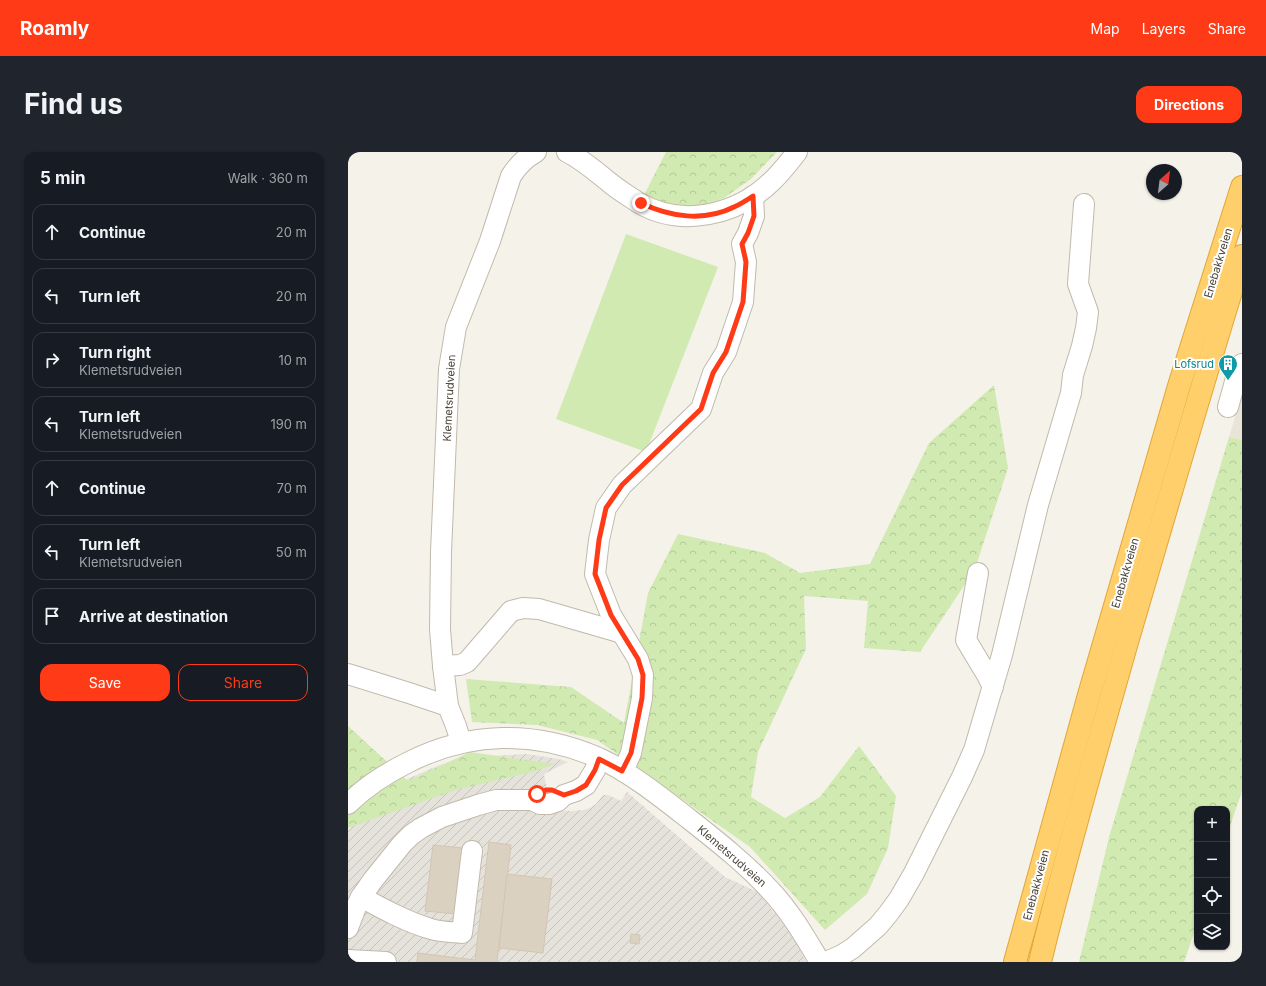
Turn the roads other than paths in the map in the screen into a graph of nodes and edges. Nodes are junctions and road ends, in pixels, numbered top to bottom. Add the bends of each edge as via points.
1 (536, 152) edge
2 (567, 152) edge
3 (797, 152) edge
4 (1242, 187) edge
5 (753, 196) junction
6 (1084, 204) dead end
7 (1242, 256) edge
8 (1242, 364) edge
9 (1228, 407) dead end
10 (978, 573) dead end
11 (622, 633) junction
12 (443, 666) junction
13 (348, 674) edge
14 (993, 687) junction
15 (448, 706) junction
16 (461, 742) junction
17 (599, 759) junction
18 (622, 771) junction
19 (348, 804) edge
20 (472, 851) dead end
21 (361, 897) junction
22 (348, 928) edge
23 (348, 960) edge
24 (386, 962) edge
25 (820, 962) edge
26 (826, 962) edge
27 (1015, 962) edge
28 (1040, 962) edge

1 - 12 street, Klemetsrudveien via 525,158 511,176 490,241 460,317 449,369 441,552 440,629
2 - 5 street via 641,203 670,214 712,214 734,208
3 - 5 street via 771,182
4 - 27 highway, Enebakkveien via 1179,386
5 - 11 street via 754,216 742,244 746,262 743,302 726,352 713,373 701,409 622,485 606,508 595,574 611,615
6 - 14 street via 1078,284 1088,312 1086,328 1073,375 1072,393 1038,505
7 - 28 highway, Enebakkveien via 1116,679
8 - 9 street
10 - 14 street via 966,640
11 - 12 street via 539,609 523,608 511,611 467,662
11 - 18 street via 638,659 643,675 642,698 631,753
12 - 15 street, Klemetsrudveien
13 - 15 street
14 - 26 street via 974,750 925,852 899,899 868,936 842,955
15 - 16 street, Klemetsrudveien
16 - 17 street, Klemetsrudveien via 491,738 538,740 576,749
16 - 19 street, Klemetsrudveien via 439,748 397,768 370,785
17 - 18 street, Klemetsrudveien
17 - 21 street via 586,785 564,795 558,801 540,804 532,800 496,800 442,817 421,828 402,844
18 - 25 street, Klemetsrudveien via 675,808 742,862 771,891 794,920
20 - 21 street via 462,933 420,925
21 - 22 street
23 - 24 street

